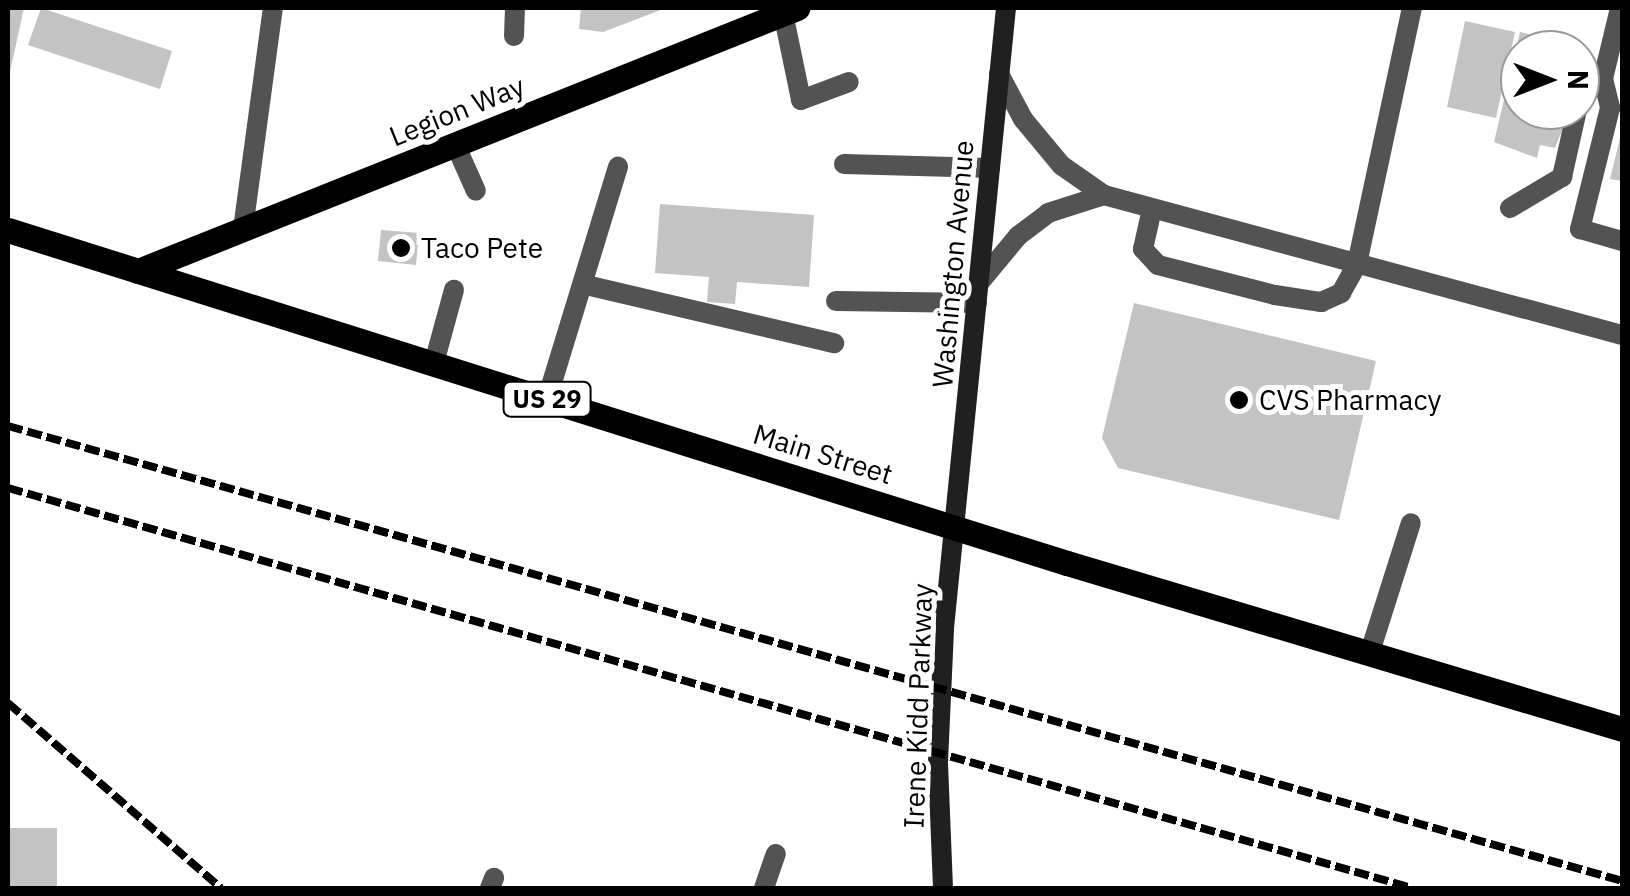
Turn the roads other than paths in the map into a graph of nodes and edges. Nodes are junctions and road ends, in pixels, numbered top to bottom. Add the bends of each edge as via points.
1 (273, 8) edge
2 (515, 8) edge
3 (1006, 8) edge
4 (1412, 8) edge
5 (1620, 8) edge
6 (788, 9) edge
7 (514, 36) dead end
8 (1617, 47) edge
9 (999, 74) junction
10 (1603, 79) junction
11 (850, 82) dead end
12 (1600, 82) edge
13 (1573, 130) edge
14 (454, 144) junction
15 (844, 164) dead end
16 (618, 167) dead end
17 (990, 168) junction
18 (476, 191) dead end
19 (1104, 195) junction
20 (1152, 208) junction
21 (1510, 208) dead end
22 (243, 229) junction
23 (8, 230) edge
24 (1622, 240) edge
25 (1357, 264) junction
26 (138, 271) junction
27 (586, 285) junction
28 (454, 290) dead end
29 (978, 293) junction
30 (836, 301) dead end
31 (1622, 336) edge
32 (834, 343) dead end
33 (434, 363) junction
34 (547, 399) junction
35 (1411, 523) dead end
36 (956, 526) junction
37 (1370, 652) junction
38 (1622, 730) edge
39 (776, 854) dead end
40 (764, 888) edge
41 (944, 888) edge

1 - 22 street
2 - 7 street
3 - 9 main road, Washington Avenue
4 - 25 street
5 - 8 street
6 - 11 street via 801,100
6 - 14 main road, Legion Way
8 - 10 street
9 - 17 main road, Washington Avenue
9 - 19 street via 1023,119 1061,165
10 - 12 street
10 - 24 street via 1610,108 1580,228
13 - 21 street via 1562,177
14 - 18 street
14 - 22 main road, Legion Way
15 - 17 street
16 - 27 street
17 - 29 main road, Washington Avenue
19 - 20 street
19 - 29 street via 1048,213 1018,236
20 - 25 street
20 - 25 street via 1143,249 1158,265 1320,302 1341,293
22 - 26 main road, Legion Way
23 - 26 main road, Main Street / US 29
25 - 31 street
26 - 33 main road, Main Street / US 29
27 - 32 street
27 - 34 street
28 - 33 street
29 - 30 street
29 - 36 main road, Washington Avenue
33 - 34 main road, Main Street / US 29
34 - 36 main road, Main Street / US 29
35 - 37 street
36 - 37 main road, Main Street / US 29
36 - 41 main road, Irene Kidd Parkway via 938,762
37 - 38 main road, Main Street / US 29
39 - 40 street

